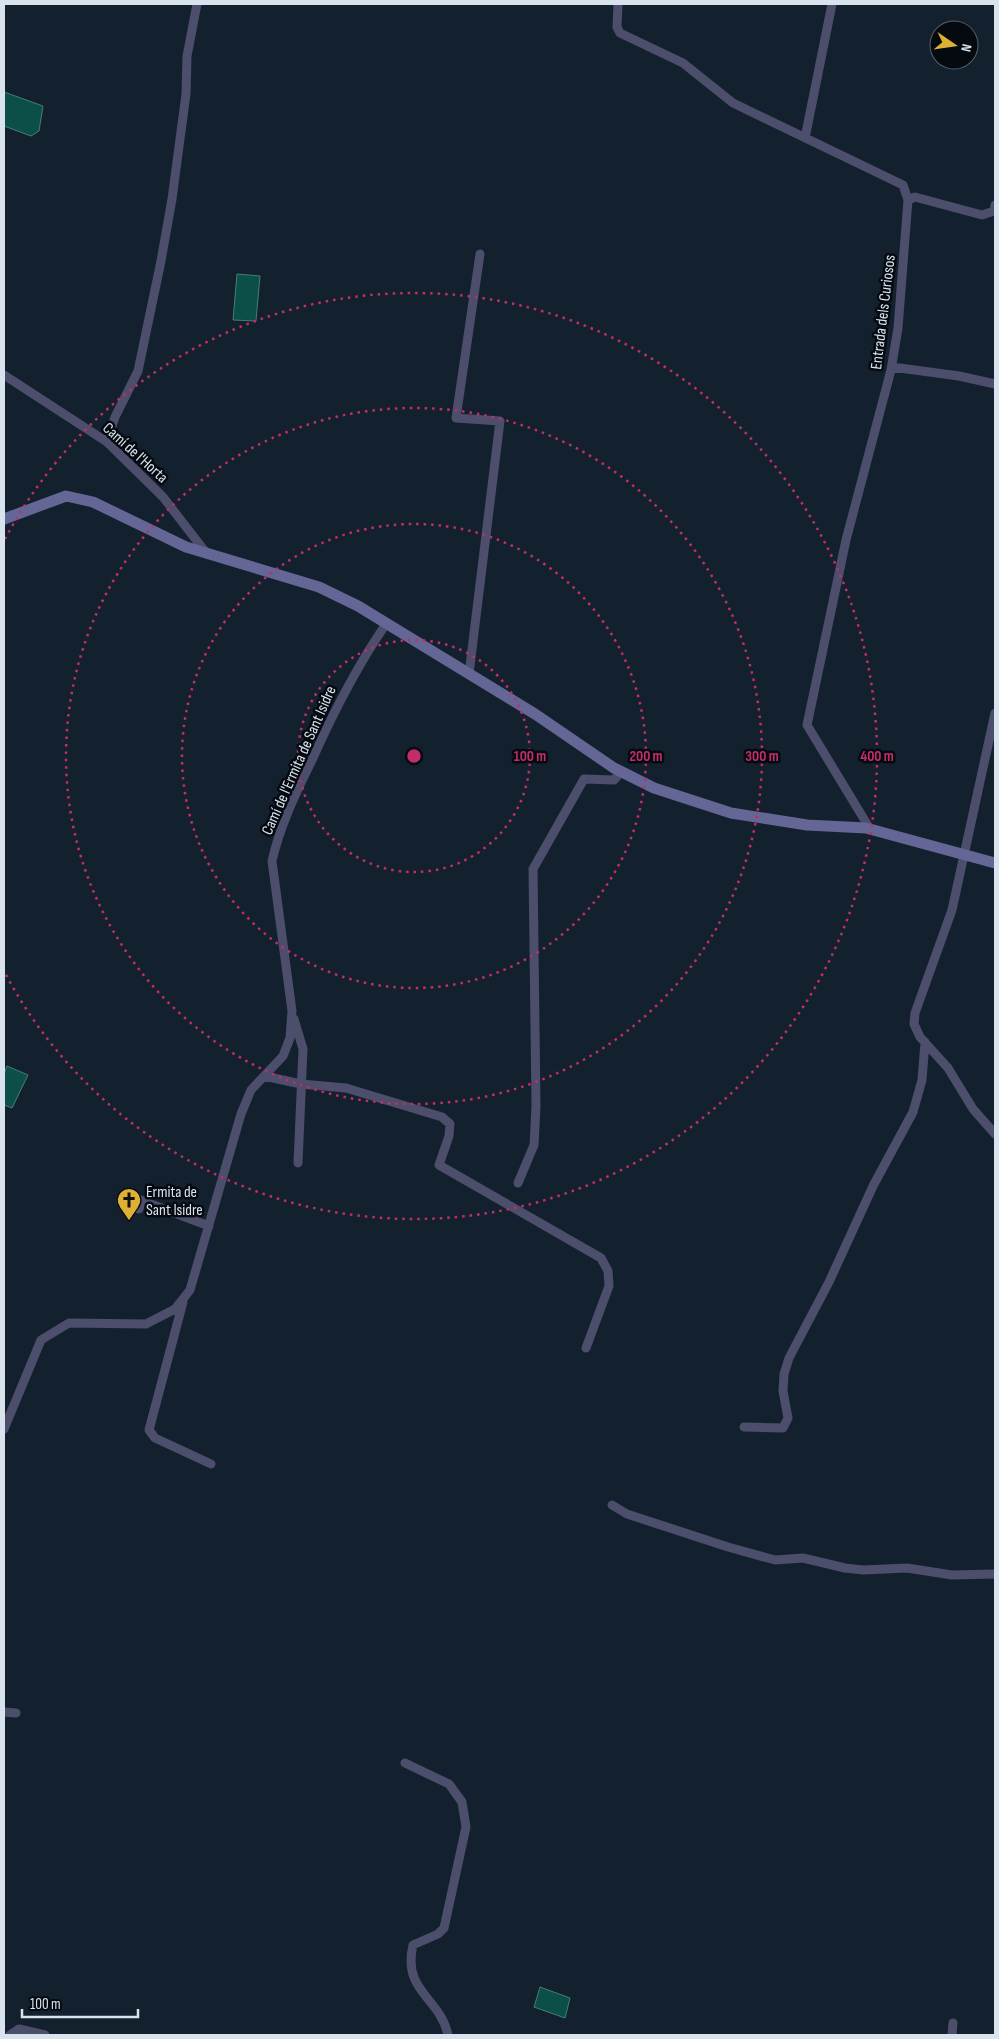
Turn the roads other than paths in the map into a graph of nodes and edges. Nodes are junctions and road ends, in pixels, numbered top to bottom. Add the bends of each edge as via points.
1 (197, 4) edge
2 (618, 4) edge
3 (832, 4) edge
4 (805, 138) junction
5 (908, 200) junction
6 (995, 205) edge
7 (480, 254) dead end
8 (892, 367) junction
9 (4, 375) edge
10 (995, 384) edge
11 (107, 442) junction
12 (4, 519) edge
13 (207, 554) junction
14 (386, 624) junction
15 (469, 674) junction
16 (995, 713) edge
17 (622, 771) junction
18 (870, 829) junction
19 (963, 855) junction
20 (995, 863) edge
21 (292, 1011) junction
22 (925, 1042) junction
23 (264, 1076) junction
24 (301, 1084) junction
25 (995, 1134) edge
26 (298, 1163) dead end
27 (518, 1183) dead end
28 (142, 1201) dead end
29 (209, 1226) junction
30 (185, 1297) junction
31 (586, 1348) dead end
32 (744, 1427) dead end
33 (4, 1430) edge
34 (211, 1464) dead end
35 (612, 1506) dead end
36 (995, 1574) edge
37 (4, 1712) edge
38 (16, 1713) dead end
39 (405, 1764) dead end
40 (953, 2023) dead end
41 (10, 2035) edge
42 (45, 2035) edge
43 (448, 2035) edge
44 (952, 2035) edge

1 - 11 street via 187,56 186,94 161,261 138,371 115,417
2 - 4 street via 617,27 620,33 683,63 733,103
3 - 4 street
4 - 5 street via 903,185
5 - 6 street via 915,197 982,215 994,212
5 - 8 street, Entrada dels Curiosos
7 - 15 street via 456,418 500,421
8 - 10 street
8 - 18 street, Entrada dels Curiosos via 846,540 806,725
9 - 11 street, Camí de l'Horta
11 - 13 street, Camí de l'Horta via 163,497
12 - 13 main road via 66,496 93,502
13 - 14 main road via 319,587
14 - 15 main road
14 - 21 street, Camí de l'Ermita de Sant Isidre via 362,659 337,707 277,840 272,861
15 - 17 main road
16 - 19 street
17 - 18 main road via 654,788 731,813 808,825
17 - 27 street via 614,780 584,779 534,869 536,1106 534,1144
18 - 19 main road
19 - 20 main road
19 - 22 street via 952,910 915,1012 914,1024
21 - 23 street, Camí de l'Ermita de Sant Isidre via 290,1038 283,1056
21 - 24 street via 302,1049
22 - 25 street via 948,1068 973,1109
22 - 32 street via 922,1080 913,1112 789,1358 782,1391 788,1418 783,1428
23 - 24 street
23 - 29 street, Camí de l'Ermita de Sant Isidre via 251,1090 240,1114
24 - 26 street
24 - 31 street via 346,1088 442,1117 450,1124 439,1165 601,1258 608,1270 609,1286
28 - 29 street
29 - 30 street, Camí de l'Ermita de Sant Isidre
30 - 33 street, Camí de l'Ermita de Sant Isidre via 175,1309 146,1324 69,1323 40,1340
30 - 34 street via 149,1430 154,1438
35 - 36 street via 636,1517 775,1560 803,1558 863,1570 907,1568 952,1575
37 - 38 street
39 - 43 street via 449,1784 462,1802 466,1827 444,1928 413,1945 410,1956 412,1976 446,2023
40 - 44 street
41 - 42 street via 19,2029

